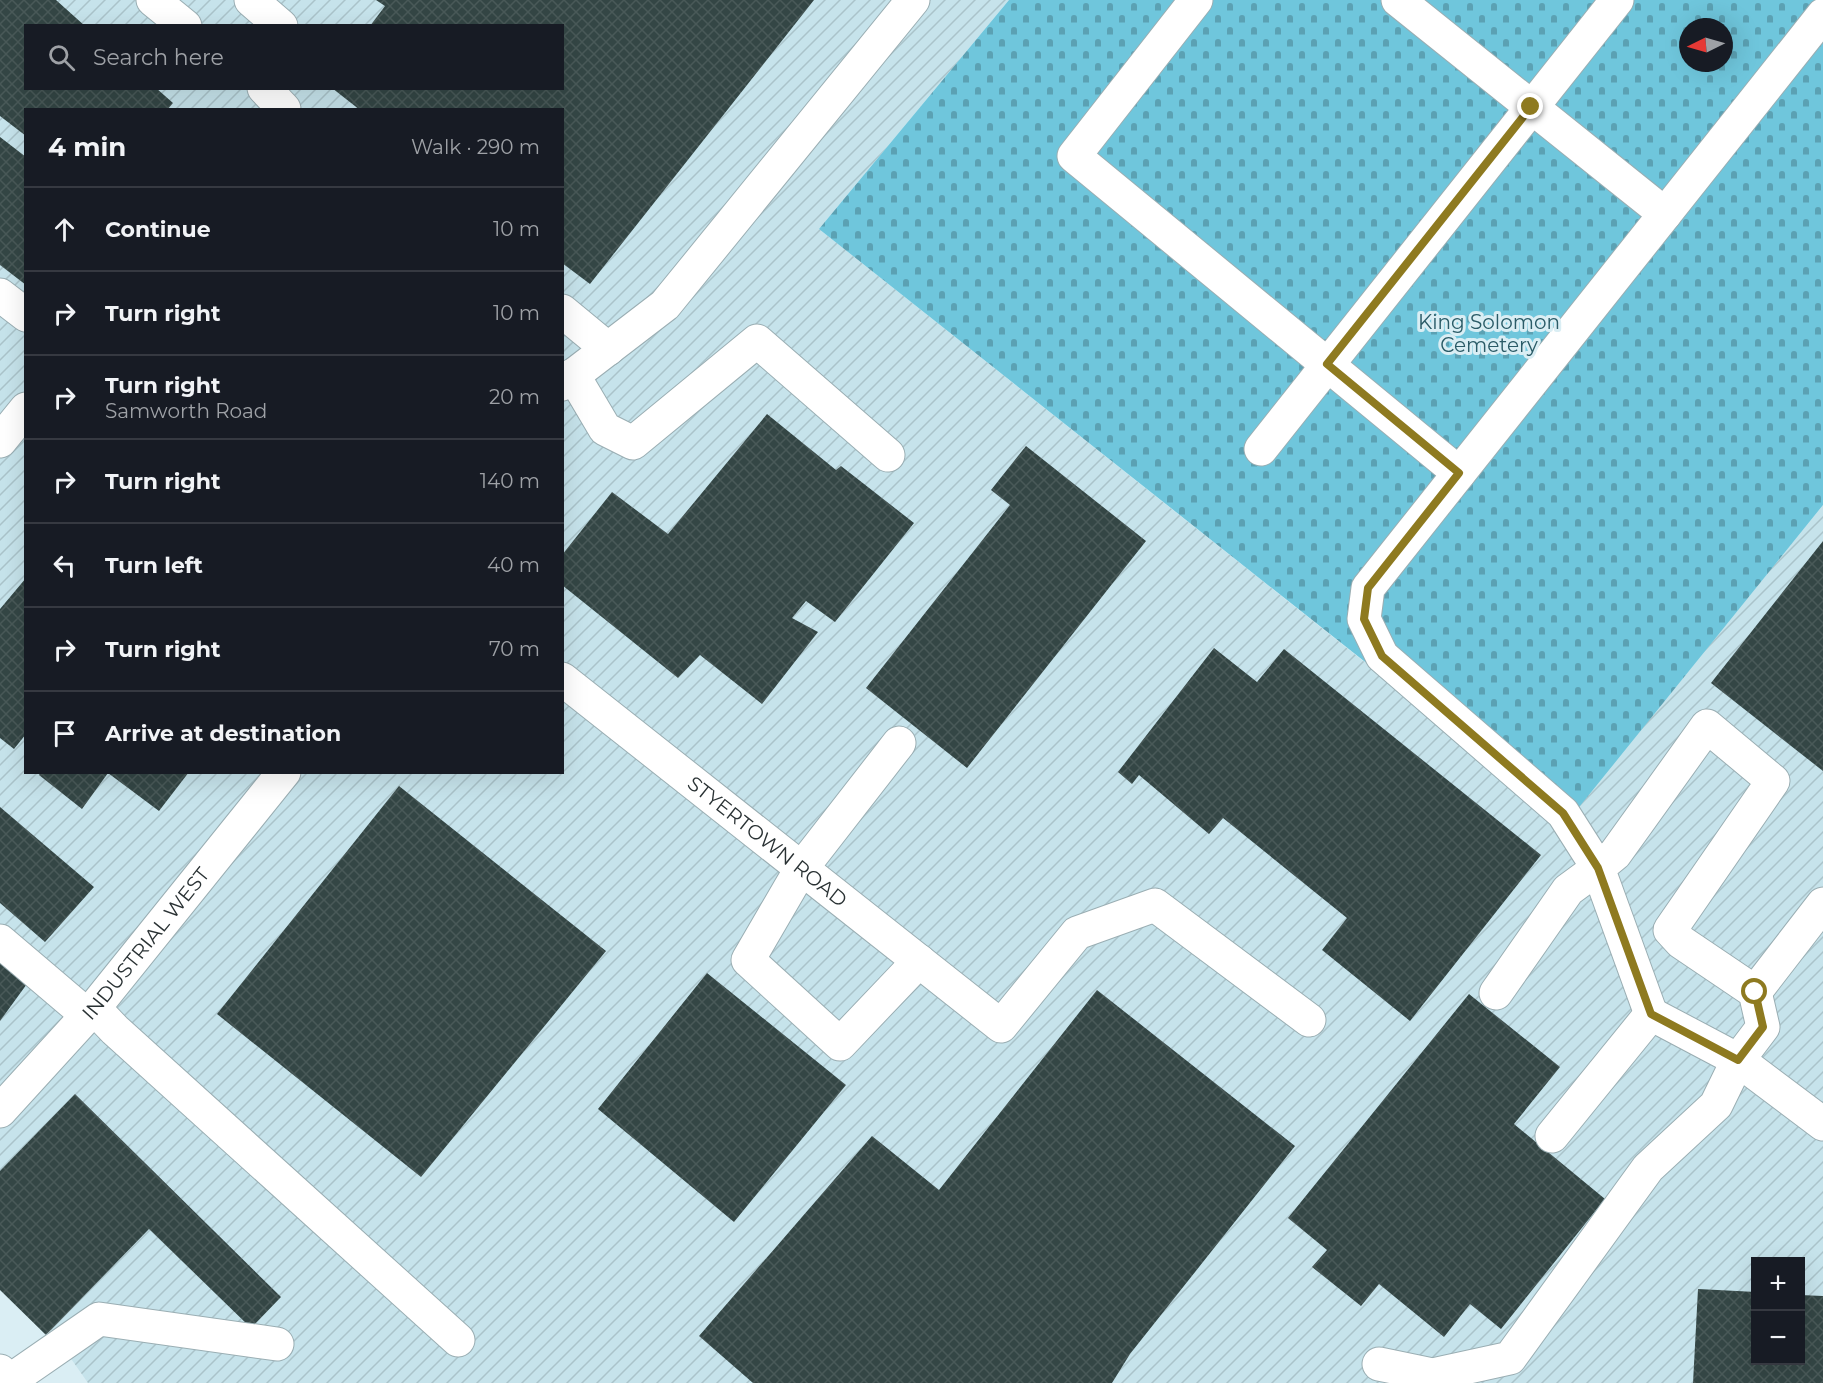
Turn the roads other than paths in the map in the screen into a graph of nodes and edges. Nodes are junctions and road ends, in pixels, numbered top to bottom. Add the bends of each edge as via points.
1 (153, 0) edge
2 (251, 0) edge
3 (913, 0) edge
4 (1196, 0) edge
5 (1398, 0) edge
6 (1617, 0) edge
7 (1823, 15) edge
8 (183, 24) edge
9 (279, 24) edge
10 (266, 90) edge
11 (285, 90) edge
12 (1531, 107) junction
13 (283, 108) edge
14 (284, 108) edge
15 (1665, 214) junction
16 (0, 295) edge
17 (24, 313) edge
18 (564, 313) edge
19 (608, 349) junction
20 (1327, 364) junction
21 (568, 379) edge
22 (24, 412) edge
23 (0, 441) edge
24 (1261, 449) dead end
25 (888, 455) dead end
26 (1459, 473) junction
27 (564, 681) edge
28 (899, 743) dead end
29 (282, 774) edge
30 (1598, 868) junction
31 (801, 869) junction
32 (1823, 904) edge
33 (0, 941) edge
34 (919, 961) junction
35 (1755, 992) junction
36 (1496, 993) dead end
37 (90, 1011) junction
38 (1651, 1014) junction
39 (1309, 1020) dead end
40 (1738, 1060) junction
41 (0, 1111) edge
42 (1823, 1124) edge
43 (1552, 1136) dead end
44 (458, 1340) dead end
45 (277, 1344) dead end
46 (1379, 1364) dead end
47 (0, 1371) edge
48 (8, 1383) edge

1 - 8 street
2 - 9 street
3 - 19 street via 665,304
4 - 20 street via 1074,156
5 - 12 street
6 - 12 street
7 - 15 street
10 - 13 street
11 - 14 street
12 - 15 street
12 - 20 street
15 - 26 street
16 - 17 street
18 - 19 street
19 - 21 street
20 - 24 street
20 - 26 street
21 - 25 street via 605,429 633,443 757,341
22 - 23 street
26 - 30 street via 1368,588 1364,619 1382,656 1563,813
27 - 31 street, STYERTOWN ROAD
28 - 31 street
29 - 37 street, INDUSTRIAL WEST
30 - 35 street via 1615,854 1707,726 1722,736 1773,781 1670,930 1681,942
30 - 36 street via 1568,890
30 - 38 street
31 - 34 street, STYERTOWN ROAD
31 - 34 street via 748,960 840,1044
32 - 35 street
33 - 37 street
34 - 39 street, STYERTOWN ROAD via 1001,1026 1077,933 1155,905
35 - 40 street via 1763,1027
37 - 41 street, INDUSTRIAL WEST
37 - 44 street
38 - 40 street
38 - 43 street
40 - 42 street
40 - 46 street via 1716,1106 1648,1168 1510,1358 1432,1375
45 - 48 street via 99,1319
47 - 48 street

